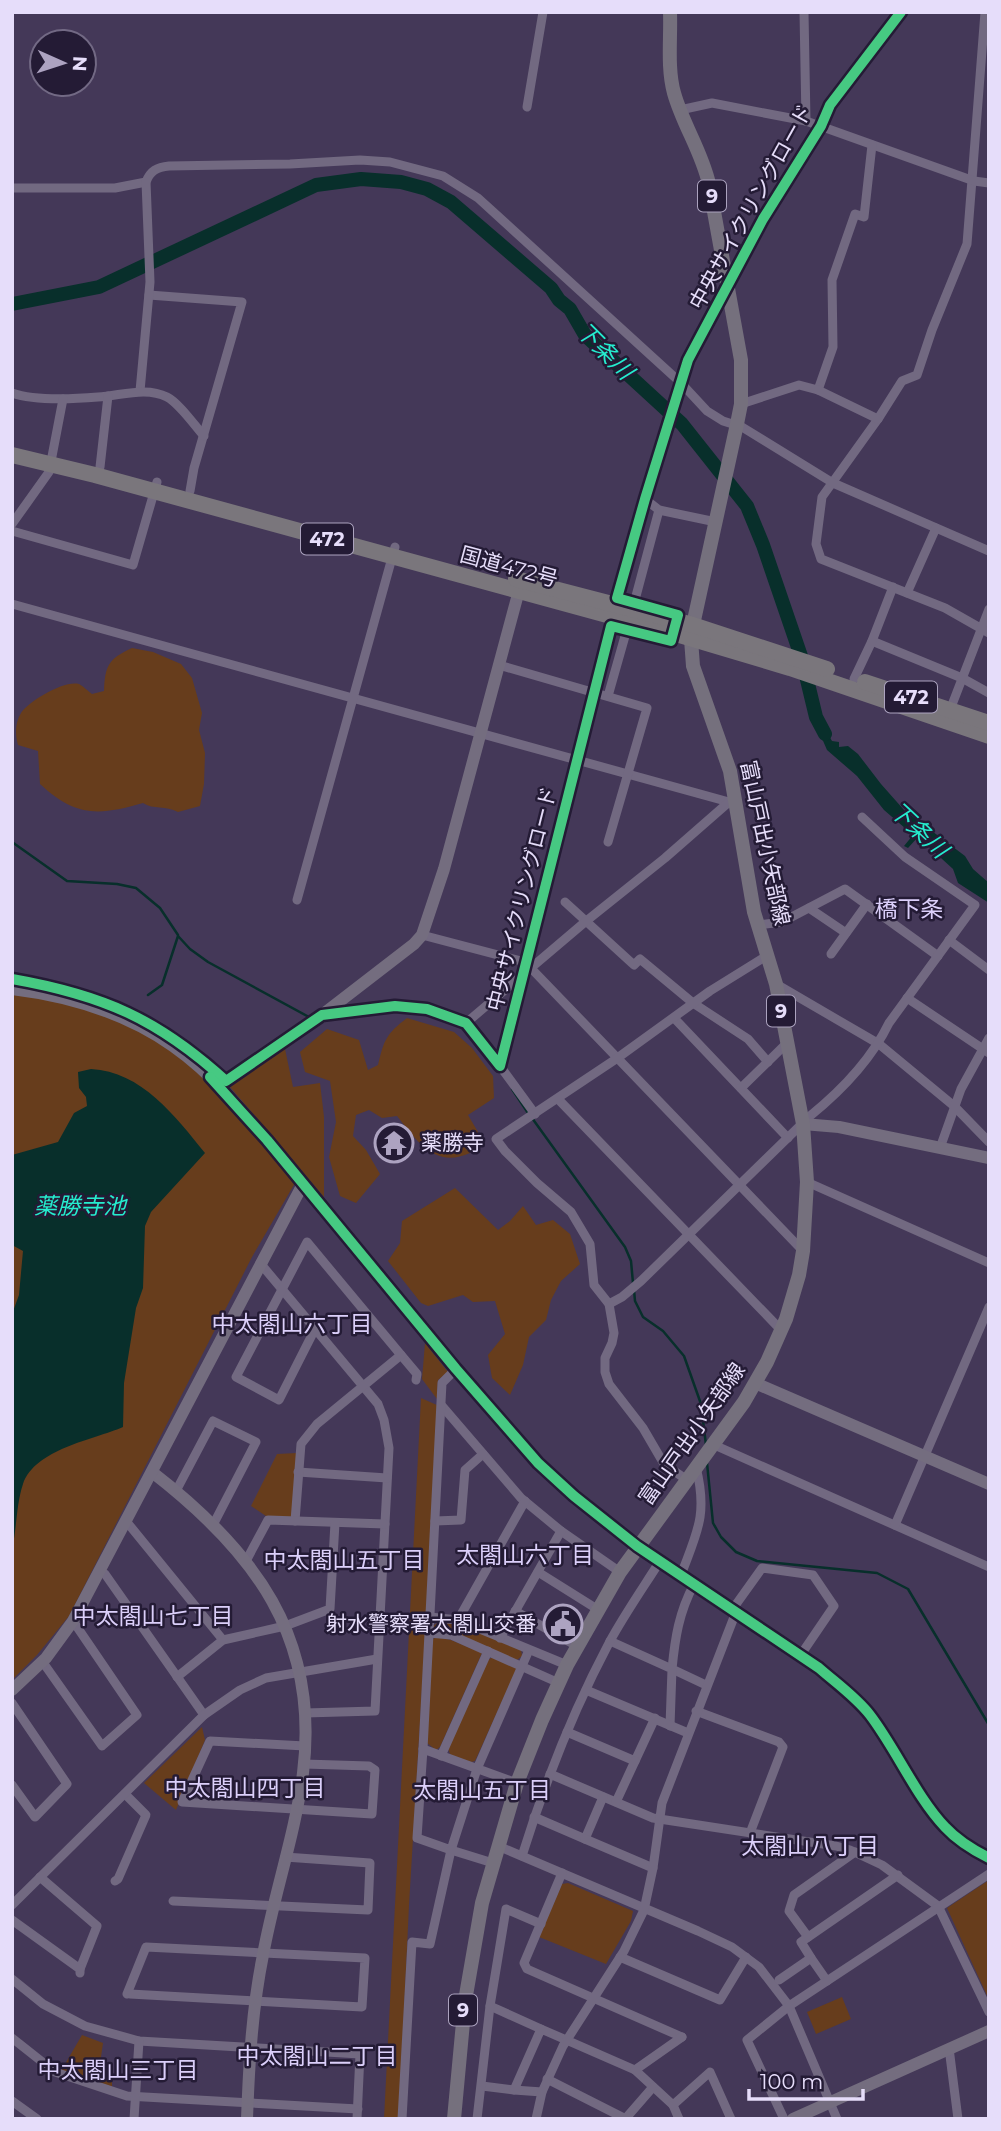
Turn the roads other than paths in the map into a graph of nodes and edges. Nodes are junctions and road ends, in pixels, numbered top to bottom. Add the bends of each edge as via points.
1 (543, 12) edge
2 (670, 12) edge
3 (804, 12) edge
4 (985, 12) edge
5 (527, 107) dead end
6 (680, 110) junction
7 (806, 121) junction
8 (872, 145) junction
9 (974, 181) junction
10 (146, 183) junction
11 (989, 183) edge
12 (12, 188) edge
13 (149, 295) junction
14 (818, 390) junction
15 (140, 391) junction
16 (12, 393) edge
17 (108, 396) junction
18 (63, 399) junction
19 (741, 404) junction
20 (878, 419) junction
21 (737, 424) junction
22 (204, 436) junction
23 (12, 445) edge
24 (12, 455) edge
25 (52, 460) junction
26 (100, 467) junction
27 (833, 483) junction
28 (155, 487) junction
29 (190, 491) junction
30 (645, 499) dead end
31 (659, 510) junction
32 (716, 522) junction
33 (12, 524) edge
34 (936, 528) junction
35 (12, 531) edge
36 (989, 551) edge
37 (393, 552) junction
38 (520, 586) junction
39 (893, 587) junction
40 (907, 593) junction
41 (12, 604) edge
42 (989, 609) edge
43 (630, 616) junction
44 (985, 631) edge
45 (692, 632) junction
46 (872, 641) junction
47 (499, 665) junction
48 (843, 678) junction
49 (962, 678) junction
50 (989, 693) edge
51 (608, 696) junction
52 (352, 698) junction
53 (950, 710) junction
54 (989, 723) edge
55 (480, 734) junction
56 (989, 736) edge
57 (628, 774) junction
58 (862, 817) dead end
59 (608, 842) dead end
60 (297, 900) dead end
61 (565, 902) dead end
62 (867, 904) junction
63 (808, 908) junction
64 (585, 922) junction
65 (758, 925) junction
66 (846, 933) junction
67 (422, 935) junction
68 (949, 940) junction
69 (831, 954) dead end
70 (768, 955) junction
71 (938, 956) junction
72 (531, 970) junction
73 (989, 970) edge
74 (776, 984) junction
75 (12, 989) edge
76 (907, 998) junction
77 (693, 1003) junction
78 (674, 1018) junction
79 (466, 1023) dead end
80 (989, 1038) edge
81 (787, 1043) junction
82 (879, 1044) junction
83 (985, 1051) edge
84 (616, 1059) junction
85 (768, 1062) junction
86 (500, 1066) dead end
87 (219, 1086) junction
88 (741, 1088) junction
89 (558, 1099) junction
90 (954, 1106) junction
91 (535, 1114) junction
92 (803, 1124) junction
93 (788, 1138) junction
94 (989, 1142) edge
95 (940, 1148) junction
96 (989, 1158) edge
97 (807, 1182) junction
98 (303, 1184) junction
99 (739, 1186) junction
100 (689, 1234) junction
101 (803, 1251) junction
102 (260, 1263) junction
103 (989, 1263) edge
104 (282, 1289) junction
105 (609, 1304) junction
106 (989, 1307) edge
107 (315, 1329) junction
108 (781, 1330) junction
109 (401, 1355) junction
110 (456, 1369) junction
111 (416, 1380) dead end
112 (755, 1383) junction
113 (364, 1385) junction
114 (442, 1406) junction
115 (711, 1445) junction
116 (483, 1454) junction
117 (925, 1456) junction
118 (697, 1465) junction
119 (152, 1472) junction
120 (298, 1472) junction
121 (387, 1478) junction
122 (687, 1480) junction
123 (989, 1484) edge
124 (176, 1490) junction
125 (525, 1501) junction
126 (126, 1521) junction
127 (295, 1521) junction
128 (435, 1521) junction
129 (335, 1523) junction
130 (385, 1524) junction
131 (214, 1525) junction
132 (895, 1525) junction
133 (561, 1531) junction
134 (638, 1546) junction
135 (246, 1561) junction
136 (660, 1561) junction
137 (989, 1567) edge
138 (100, 1571) junction
139 (538, 1572) junction
140 (620, 1572) junction
141 (681, 1575) junction
142 (694, 1584) junction
143 (597, 1609) junction
144 (515, 1611) junction
145 (734, 1611) junction
146 (430, 1618) junction
147 (458, 1620) junction
148 (73, 1621) junction
149 (285, 1626) junction
150 (429, 1633) junction
151 (500, 1637) junction
152 (223, 1640) junction
153 (610, 1641) junction
154 (577, 1646) junction
155 (529, 1650) junction
156 (488, 1651) junction
157 (800, 1656) junction
158 (377, 1659) junction
159 (43, 1661) junction
160 (567, 1665) junction
161 (522, 1666) junction
162 (672, 1669) junction
163 (300, 1672) junction
164 (177, 1677) junction
165 (559, 1683) junction
166 (706, 1685) junction
167 (12, 1690) edge
168 (586, 1690) junction
169 (12, 1703) edge
170 (696, 1711) junction
171 (305, 1713) junction
172 (204, 1715) junction
173 (655, 1718) junction
174 (670, 1726) junction
175 (567, 1732) junction
176 (688, 1732) junction
177 (305, 1746) junction
178 (423, 1749) junction
179 (441, 1756) junction
180 (635, 1761) junction
181 (304, 1764) junction
182 (477, 1769) junction
183 (550, 1774) junction
184 (517, 1783) junction
185 (12, 1785) edge
186 (125, 1794) junction
187 (603, 1797) junction
188 (616, 1802) junction
189 (296, 1808) junction
190 (534, 1816) junction
191 (658, 1819) junction
192 (750, 1833) junction
193 (585, 1839) junction
194 (498, 1846) junction
195 (451, 1850) junction
196 (855, 1852) junction
197 (522, 1856) junction
198 (285, 1857) junction
199 (989, 1858) edge
200 (493, 1863) junction
201 (653, 1868) junction
202 (562, 1873) junction
203 (989, 1874) edge
204 (898, 1875) junction
205 (40, 1877) junction
206 (114, 1881) dead end
207 (173, 1901) dead end
208 (12, 1905) edge
209 (274, 1905) junction
210 (939, 1906) junction
211 (645, 1910) junction
212 (12, 1920) edge
213 (541, 1924) junction
214 (807, 1937) junction
215 (263, 1953) junction
216 (746, 1956) junction
217 (620, 1957) junction
218 (811, 1958) junction
219 (12, 1979) edge
220 (779, 1980) dead end
221 (827, 1981) junction
222 (592, 1998) junction
223 (254, 2001) junction
224 (490, 2006) junction
225 (789, 2006) junction
226 (989, 2012) edge
227 (541, 2029) junction
228 (989, 2031) edge
229 (12, 2038) edge
230 (567, 2039) junction
231 (139, 2040) junction
232 (251, 2047) junction
233 (949, 2048) junction
234 (635, 2070) junction
235 (547, 2079) junction
236 (482, 2086) junction
237 (653, 2087) junction
238 (514, 2090) junction
239 (542, 2092) junction
240 (135, 2096) junction
241 (12, 2101) edge
242 (248, 2102) junction
243 (830, 2103) junction
244 (673, 2105) junction
245 (357, 2114) edge
246 (626, 2118) edge
247 (37, 2119) edge
248 (134, 2119) edge
249 (247, 2119) edge
250 (402, 2119) edge
251 (454, 2119) edge
252 (477, 2119) edge
253 (536, 2119) edge
254 (679, 2119) edge
255 (731, 2119) edge
256 (784, 2119) edge
257 (793, 2119) edge
258 (836, 2119) edge
259 (958, 2119) edge

1 - 5 street
2 - 6 main road, 富山戸出小矢部線 / 9 via 671,72
3 - 7 street
4 - 9 street
6 - 7 street via 712,103
6 - 19 main road, 富山戸出小矢部線 / 9 via 704,161 709,184 741,360
7 - 8 street
8 - 9 street
8 - 14 street via 864,217 855,214 832,280 833,346
9 - 11 street
9 - 20 street via 967,244 917,374 902,381
10 - 12 street via 115,188
10 - 13 street
10 - 21 street via 149,174 161,166 360,160 402,164 443,176 478,198 707,411
13 - 15 street
13 - 22 street via 242,302
14 - 19 street via 799,385
14 - 20 street
15 - 17 street
15 - 22 street via 169,397
16 - 18 street
17 - 18 street
17 - 26 street
18 - 25 street
19 - 21 main road, 富山戸出小矢部線 / 9
20 - 27 street
21 - 27 street
21 - 32 main road, 富山戸出小矢部線 / 9
22 - 29 street
23 - 25 highway, 国道472号 / 472
24 - 25 highway, 国道472号 / 472
25 - 26 highway, 国道472号 / 472
25 - 28 highway, 国道472号 / 472
25 - 33 street via 49,472
26 - 28 highway, 国道472号 / 472
27 - 34 street
27 - 39 street via 822,497 818,519 816,544 821,559
28 - 29 highway, 国道472号 / 472
28 - 35 street via 133,565
28 - 37 highway, 国道472号 / 472
29 - 37 highway, 国道472号 / 472
30 - 31 street
31 - 32 street
31 - 43 street
32 - 45 main road, 富山戸出小矢部線 / 9
34 - 36 street
34 - 40 street
37 - 38 highway, 国道472号 / 472
37 - 52 street
38 - 43 highway, 国道472号 / 472
38 - 47 street
39 - 40 street
39 - 46 street
40 - 44 street
41 - 52 street
42 - 44 street
43 - 45 highway, 国道472号 / 472
43 - 51 street
44 - 49 street
45 - 48 highway, 国道472号 / 472
45 - 65 main road, 富山戸出小矢部線 / 9 via 693,666 730,771
46 - 48 street
46 - 49 street
47 - 51 street
47 - 55 street
48 - 53 highway, 国道472号 / 472
48 - 56 highway, 国道472号 / 472
49 - 50 street
49 - 53 street
51 - 57 street via 648,708
52 - 55 street
52 - 60 street
53 - 54 highway, 国道472号 / 472
55 - 57 street
55 - 67 street
57 - 59 street
57 - 64 street via 729,802
58 - 68 street via 905,857 975,905
61 - 64 street
62 - 63 street via 845,888
62 - 66 street
62 - 71 street
63 - 65 street via 782,922
63 - 66 street
64 - 72 street
64 - 77 street via 634,965 640,959
65 - 70 main road, 富山戸出小矢部線 / 9
66 - 69 street
67 - 72 street via 525,962
67 - 87 street via 322,1015
68 - 71 street
68 - 73 street
70 - 74 main road, 富山戸出小矢部線 / 9
70 - 77 street
71 - 76 street
72 - 79 street
72 - 84 street
74 - 81 main road, 富山戸出小矢部線 / 9
74 - 82 street
75 - 87 street via 72,999 113,1014 173,1046
76 - 82 street
76 - 83 street
77 - 78 street
77 - 85 street via 747,1039
78 - 84 street
78 - 88 street
80 - 83 street
81 - 85 street
81 - 92 main road, 富山戸出小矢部線 / 9
82 - 90 street
82 - 92 street via 838,1094
83 - 90 street
84 - 89 street
84 - 99 street
85 - 88 street
86 - 91 street
87 - 98 street
88 - 93 street
89 - 91 street
89 - 100 street
90 - 94 street
90 - 95 street
91 - 105 street via 496,1139 571,1212 590,1244 594,1284
92 - 93 street
92 - 95 street
92 - 97 main road, 富山戸出小矢部線 / 9
93 - 99 street
95 - 96 street
97 - 101 main road, 富山戸出小矢部線 / 9
97 - 103 street
98 - 102 street
98 - 110 street
99 - 100 street
99 - 101 street
100 - 105 street via 641,1281
100 - 108 street
101 - 108 main road, 富山戸出小矢部線 / 9
102 - 104 street
102 - 119 street
104 - 107 street
104 - 107 street via 236,1377 279,1400
104 - 109 street via 307,1242
105 - 122 street via 614,1333 605,1372 610,1384 664,1464
106 - 117 street
107 - 113 street
108 - 112 main road, 富山戸出小矢部線 / 9
109 - 111 street via 417,1374
109 - 113 street
110 - 114 street via 442,1383
110 - 134 street via 538,1463
112 - 115 main road, 富山戸出小矢部線 / 9
112 - 117 street
113 - 120 street via 309,1433 301,1444
113 - 121 street via 384,1420 389,1448
114 - 116 street
114 - 128 street
115 - 118 main road, 富山戸出小矢部線 / 9
115 - 132 street
116 - 125 street
116 - 128 street via 465,1470 461,1520
117 - 123 street
117 - 132 street
118 - 122 main road, 富山戸出小矢部線 / 9
118 - 141 street via 701,1524
119 - 124 street
119 - 126 street
120 - 121 street
120 - 127 street
121 - 130 street
122 - 134 main road, 富山戸出小矢部線 / 9
124 - 131 street
124 - 131 street via 213,1421 256,1442
125 - 133 street
125 - 147 street
126 - 138 street
126 - 152 street
127 - 129 street
127 - 135 street via 268,1520
128 - 146 street
129 - 130 street
129 - 149 street via 330,1609
130 - 158 street
131 - 135 street
132 - 137 street
133 - 139 street
133 - 140 street
134 - 136 street
134 - 140 main road, 富山戸出小矢部線 / 9
135 - 149 street via 269,1592
136 - 141 street
136 - 153 street
138 - 148 street
138 - 164 street
139 - 143 street
139 - 144 street
140 - 143 main road, 富山戸出小矢部線 / 9
141 - 142 street
142 - 145 street
142 - 162 street via 676,1631
143 - 154 main road, 富山戸出小矢部線 / 9
144 - 151 street
144 - 154 street
145 - 157 street
145 - 157 street via 762,1568 813,1575 834,1606
145 - 166 street
146 - 147 street
146 - 150 street
147 - 151 street
148 - 159 street
148 - 159 street via 137,1715 102,1746
149 - 152 street
149 - 163 street
150 - 156 street via 451,1635
150 - 178 street
151 - 155 street
152 - 164 street
153 - 162 street
153 - 168 street
154 - 160 main road, 富山戸出小矢部線 / 9
155 - 160 street
155 - 161 street
156 - 161 street
156 - 179 street
157 - 199 street via 867,1712 943,1825
158 - 163 street
158 - 171 street via 375,1712
159 - 167 street
160 - 165 main road, 富山戸出小矢部線 / 9
161 - 165 street
161 - 182 street
162 - 166 street
162 - 174 street
163 - 171 street
163 - 172 street via 266,1678
164 - 172 street
165 - 184 main road, 富山戸出小矢部線 / 9
166 - 170 street
168 - 173 street
168 - 175 street
169 - 185 street via 67,1784 36,1817
170 - 176 street
170 - 192 street via 783,1747
171 - 177 street
172 - 186 street
173 - 174 street
173 - 180 street
174 - 176 street
175 - 180 street
175 - 183 street
176 - 191 street
177 - 181 street
177 - 189 street via 210,1741 182,1802
178 - 179 street
178 - 195 street via 417,1839
179 - 182 street
180 - 188 street
181 - 189 street
181 - 189 street via 375,1770 372,1814
182 - 184 street
182 - 195 street
183 - 187 street
183 - 190 street
184 - 194 main road, 富山戸出小矢部線 / 9
186 - 205 street
186 - 206 street via 146,1815
187 - 188 street
187 - 193 street
188 - 191 street
189 - 198 street
190 - 193 street
190 - 197 street
191 - 192 street
191 - 201 street
192 - 196 street
193 - 201 street
194 - 197 street
194 - 200 main road, 富山戸出小矢部線 / 9
195 - 200 street
195 - 250 street via 430,1944 412,1942
196 - 204 street
196 - 214 street via 794,1895 789,1911
197 - 202 street
198 - 209 street
198 - 209 street via 370,1863 368,1910
200 - 251 main road, 富山戸出小矢部線 / 9 via 470,1965
201 - 211 street
202 - 211 street
202 - 213 street
203 - 210 street
204 - 210 street
204 - 214 street
205 - 208 street
205 - 212 street via 97,1926 80,1971
207 - 209 street
209 - 215 street
210 - 221 street
210 - 226 street
211 - 216 street
211 - 217 street
213 - 222 street via 524,1963 527,1969
213 - 224 street via 506,1909
214 - 218 street via 801,1942
215 - 223 street
215 - 223 street via 365,1958 362,2007
215 - 223 street via 146,1947 129,1994
216 - 217 street via 719,2000
216 - 225 street
217 - 222 street
218 - 220 street
218 - 221 street
219 - 231 street via 43,2004 85,2026
221 - 225 street
222 - 230 street
222 - 234 street via 682,2037
223 - 232 street
224 - 227 street
224 - 236 street
225 - 243 street
225 - 256 street via 747,2040
227 - 230 street
227 - 238 street
228 - 233 street
229 - 240 street via 55,2072
230 - 234 street
230 - 235 street
231 - 232 street
231 - 240 street
232 - 242 street
232 - 245 street via 360,2054
233 - 243 street
233 - 259 street
234 - 237 street
235 - 239 street
235 - 246 street
236 - 238 street
236 - 252 street
237 - 244 street
237 - 246 street
238 - 239 street
239 - 253 street
240 - 242 street
240 - 248 street
241 - 247 street
242 - 245 street
242 - 249 street
243 - 257 street
243 - 258 street
244 - 254 street
244 - 255 street via 710,2072

